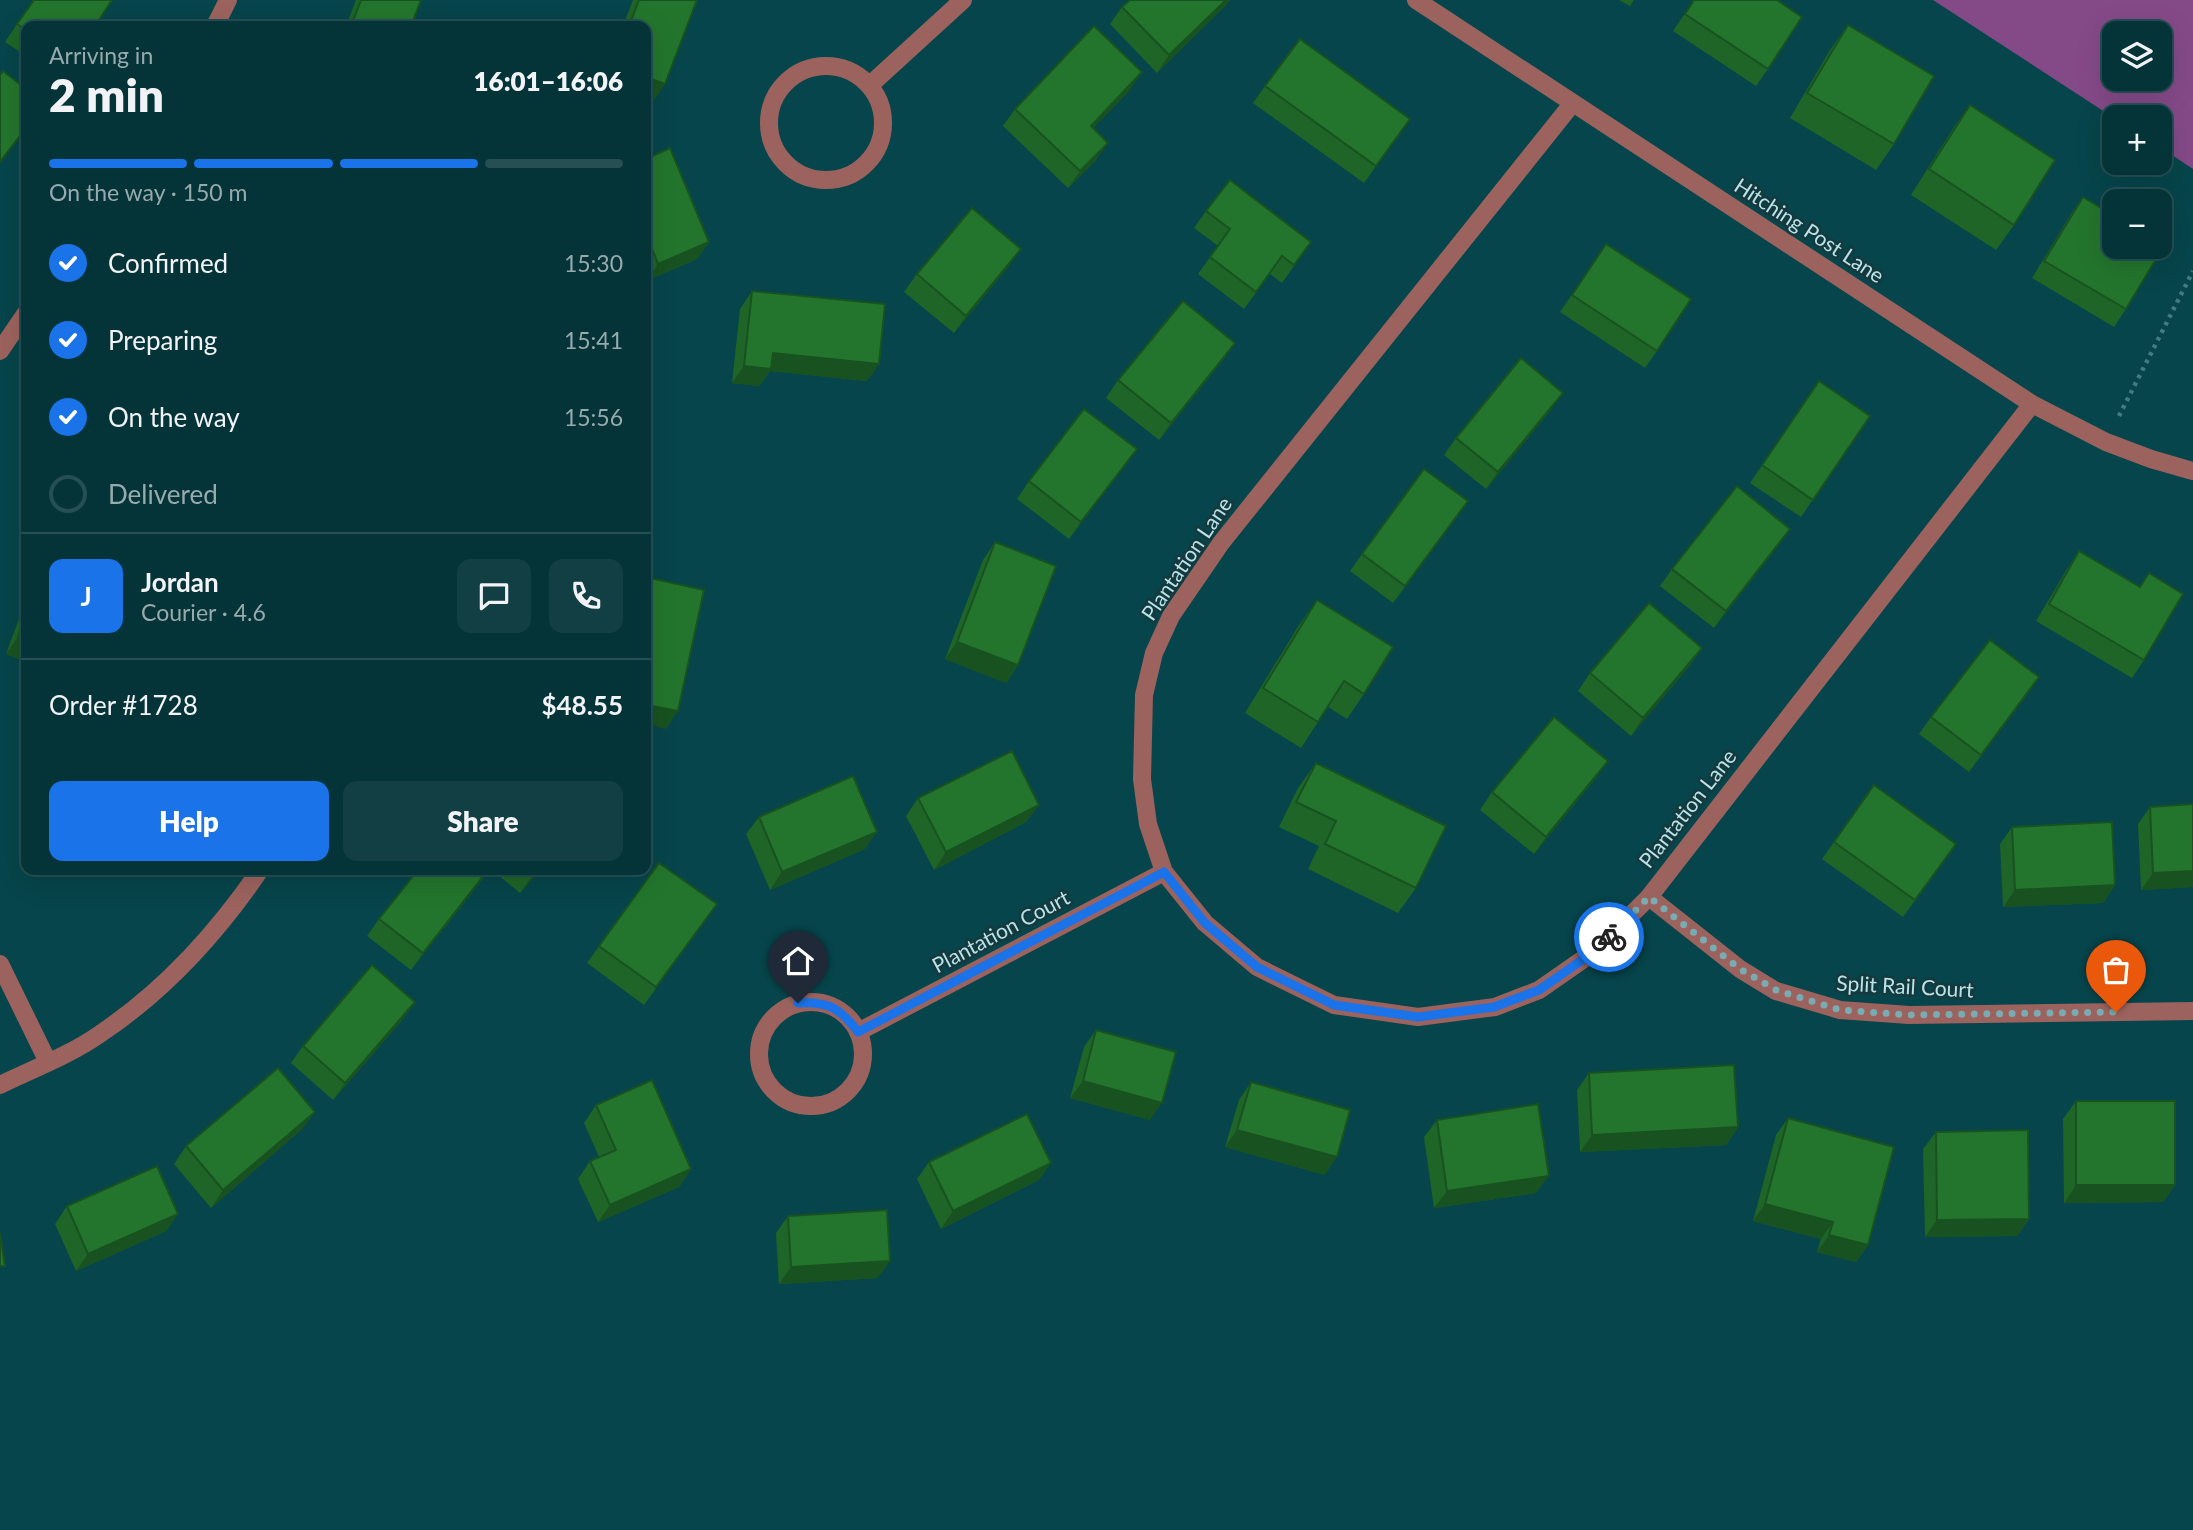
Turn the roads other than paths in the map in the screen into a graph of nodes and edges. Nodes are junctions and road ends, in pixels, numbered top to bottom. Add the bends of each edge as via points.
1 (228, 0) edge
2 (963, 0) edge
3 (1416, 0) edge
4 (218, 21) edge
5 (870, 85) junction
6 (1572, 104) junction
7 (21, 320) edge
8 (0, 351) edge
9 (2032, 404) junction
10 (2193, 471) edge
11 (1164, 872) junction
12 (257, 875) edge
13 (1649, 897) junction
14 (0, 964) edge
15 (2193, 1011) edge
16 (858, 1032) junction
17 (48, 1062) junction
18 (0, 1085) edge

1 - 4 street
2 - 5 street
3 - 6 street, Hitching Post Lane
5 - 5 street via 839,66 821,65 789,79 770,110 773,145 783,160 796,172 822,180 848,176 864,166 882,136 884,118
6 - 9 street, Hitching Post Lane
6 - 11 street, Plantation Lane via 1221,543 1171,616 1154,653 1144,695 1142,779 1148,824
7 - 8 street
9 - 10 street, Hitching Post Lane via 2106,442
9 - 13 street, Plantation Lane
11 - 13 street, Plantation Lane via 1205,923 1257,967 1334,1005 1418,1017 1494,1007 1539,990 1595,951
11 - 16 street, Plantation Court
12 - 17 street via 194,953 149,997 99,1035
13 - 15 street, Split Rail Court via 1740,969 1776,990 1840,1010 1909,1015
14 - 17 street
16 - 16 street via 848,1017 833,1007 816,1002 789,1007 768,1024 761,1040 764,1076 774,1091 789,1101 824,1105 854,1084 863,1049
17 - 18 street

